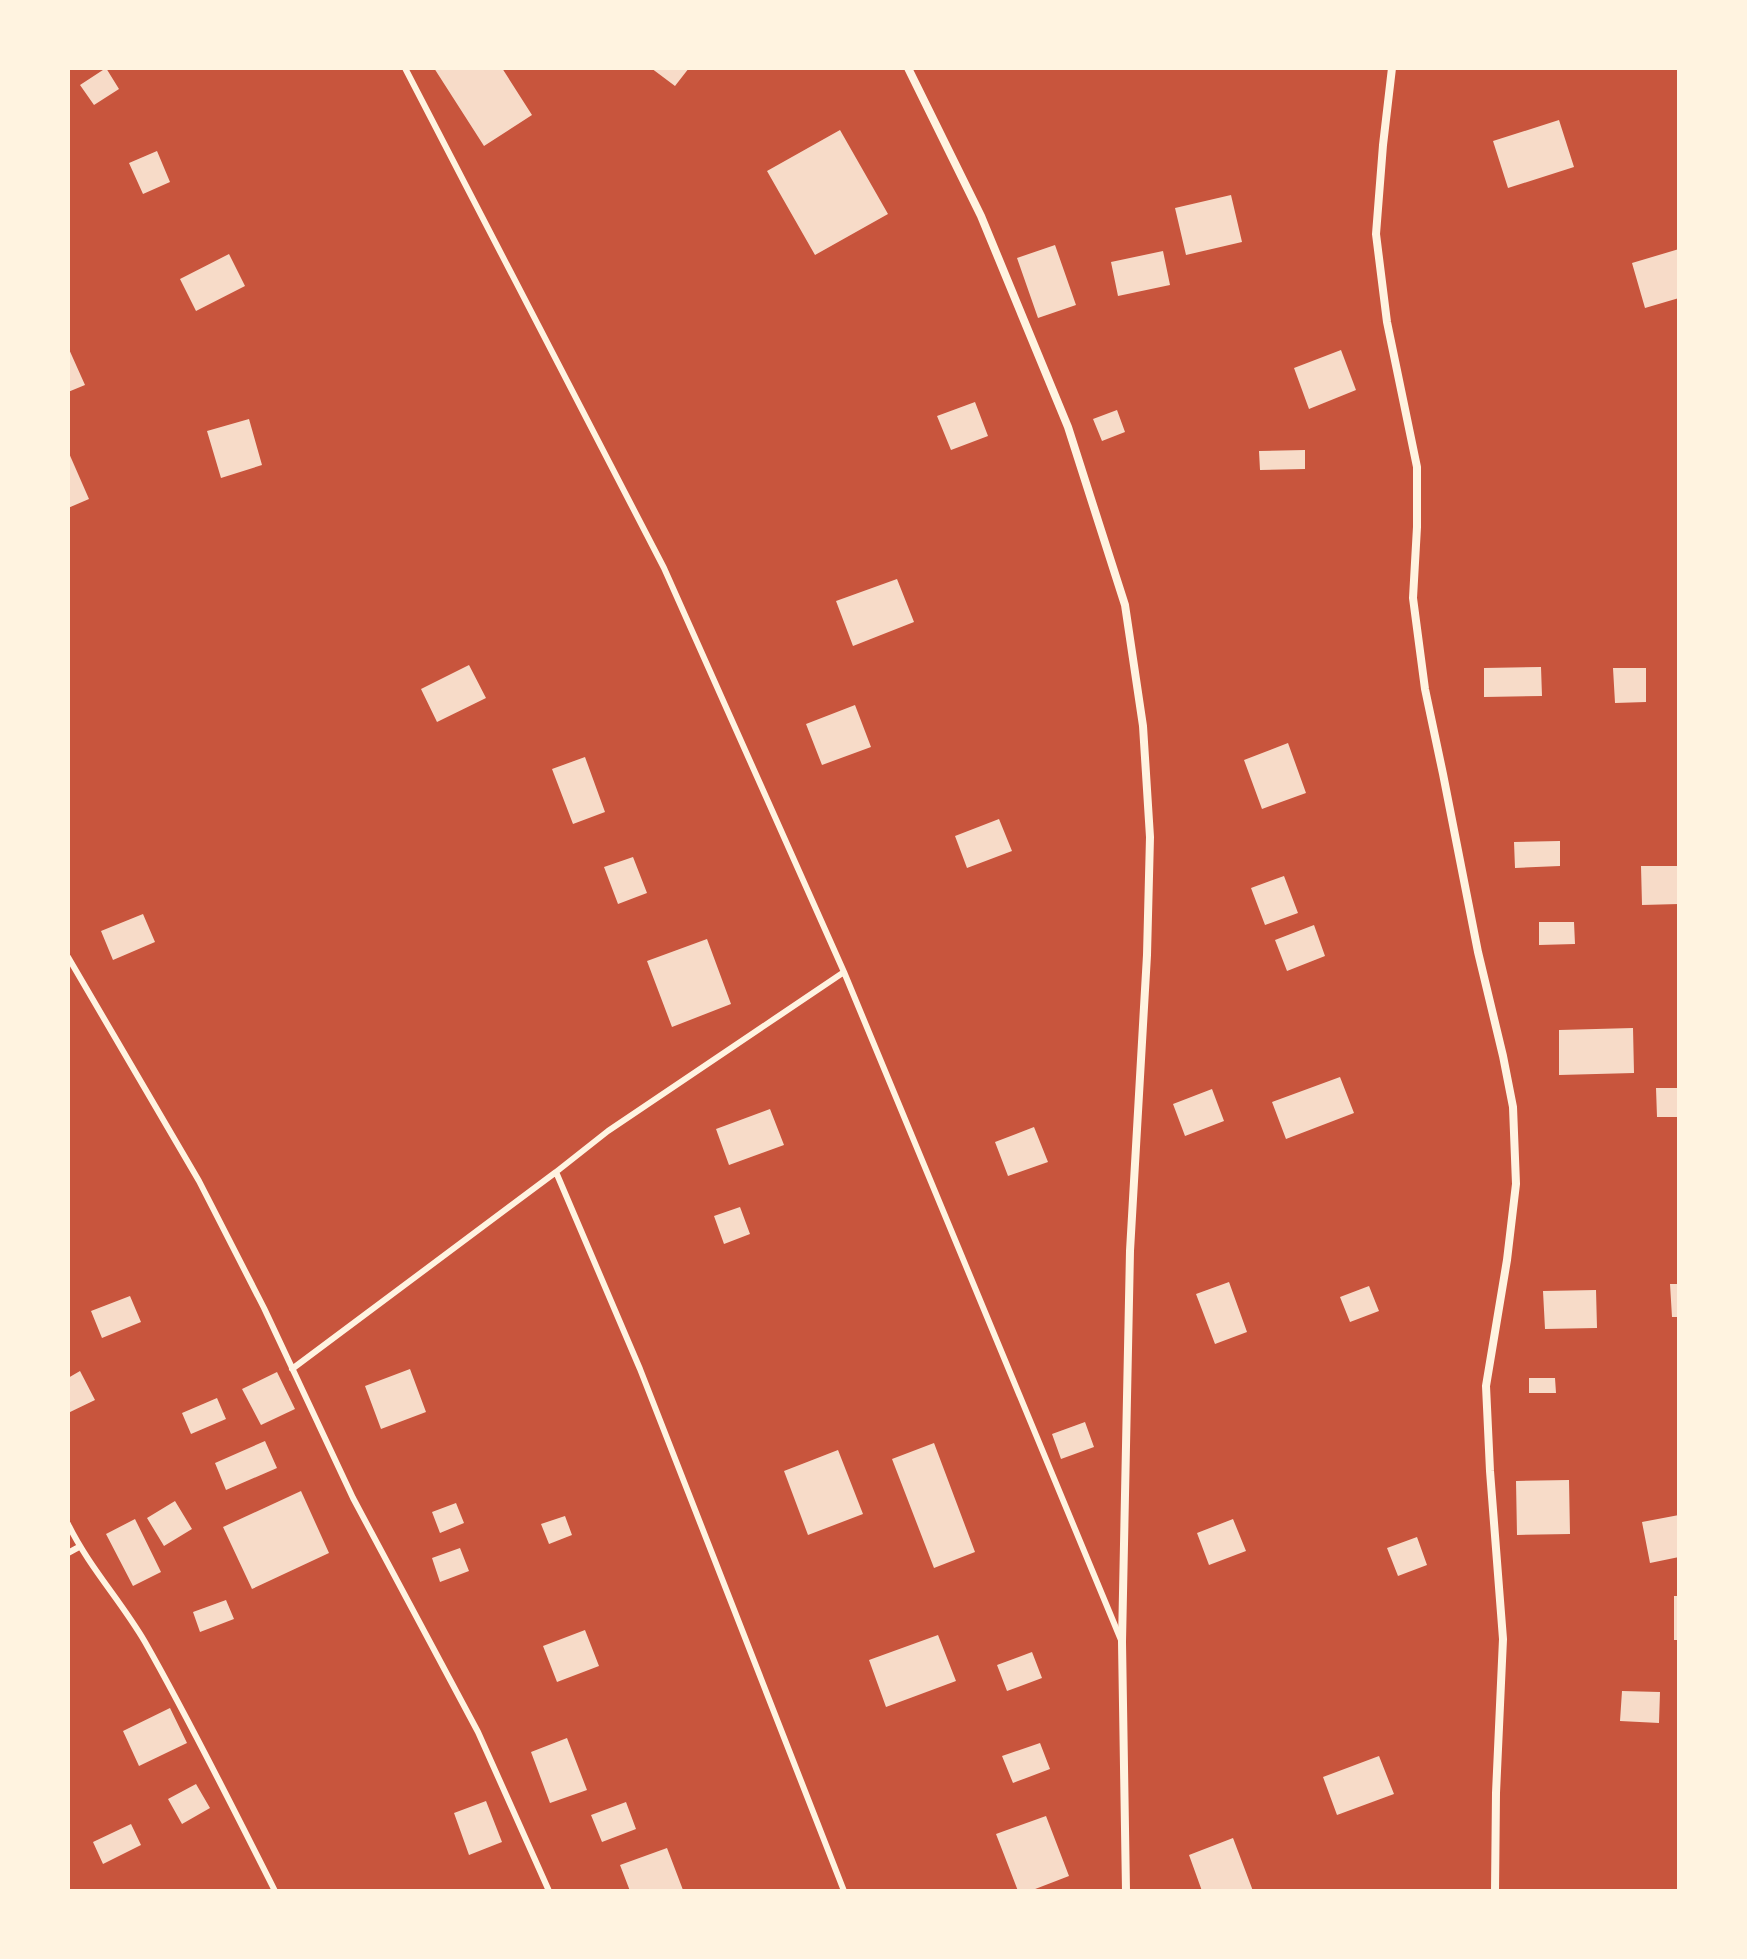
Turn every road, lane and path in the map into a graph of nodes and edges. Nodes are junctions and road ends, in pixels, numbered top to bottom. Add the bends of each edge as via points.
1 (405, 68) edge
2 (908, 68) edge
3 (1392, 68) edge
4 (68, 957) edge
5 (844, 972) junction
6 (556, 1172) junction
7 (292, 1369) junction
8 (68, 1524) edge
9 (79, 1547) junction
10 (68, 1553) edge
11 (1122, 1642) junction
12 (275, 1891) edge
13 (549, 1891) edge
14 (844, 1891) edge
15 (1126, 1891) edge
16 (1495, 1891) edge

1 - 5 lane via 664,568
2 - 11 street via 981,216 1068,427 1125,605 1143,726 1150,837 1130,1251
3 - 16 street via 1376,234 1387,322 1417,467 1413,598 1425,689 1513,1107 1516,1184 1486,1386 1503,1639
4 - 7 lane via 199,1181
5 - 6 lane via 608,1131
5 - 11 lane
6 - 7 lane
6 - 14 lane via 660,1419
7 - 13 lane via 360,1512 478,1732
8 - 9 lane
9 - 10 lane
9 - 12 lane via 143,1639
11 - 15 street

